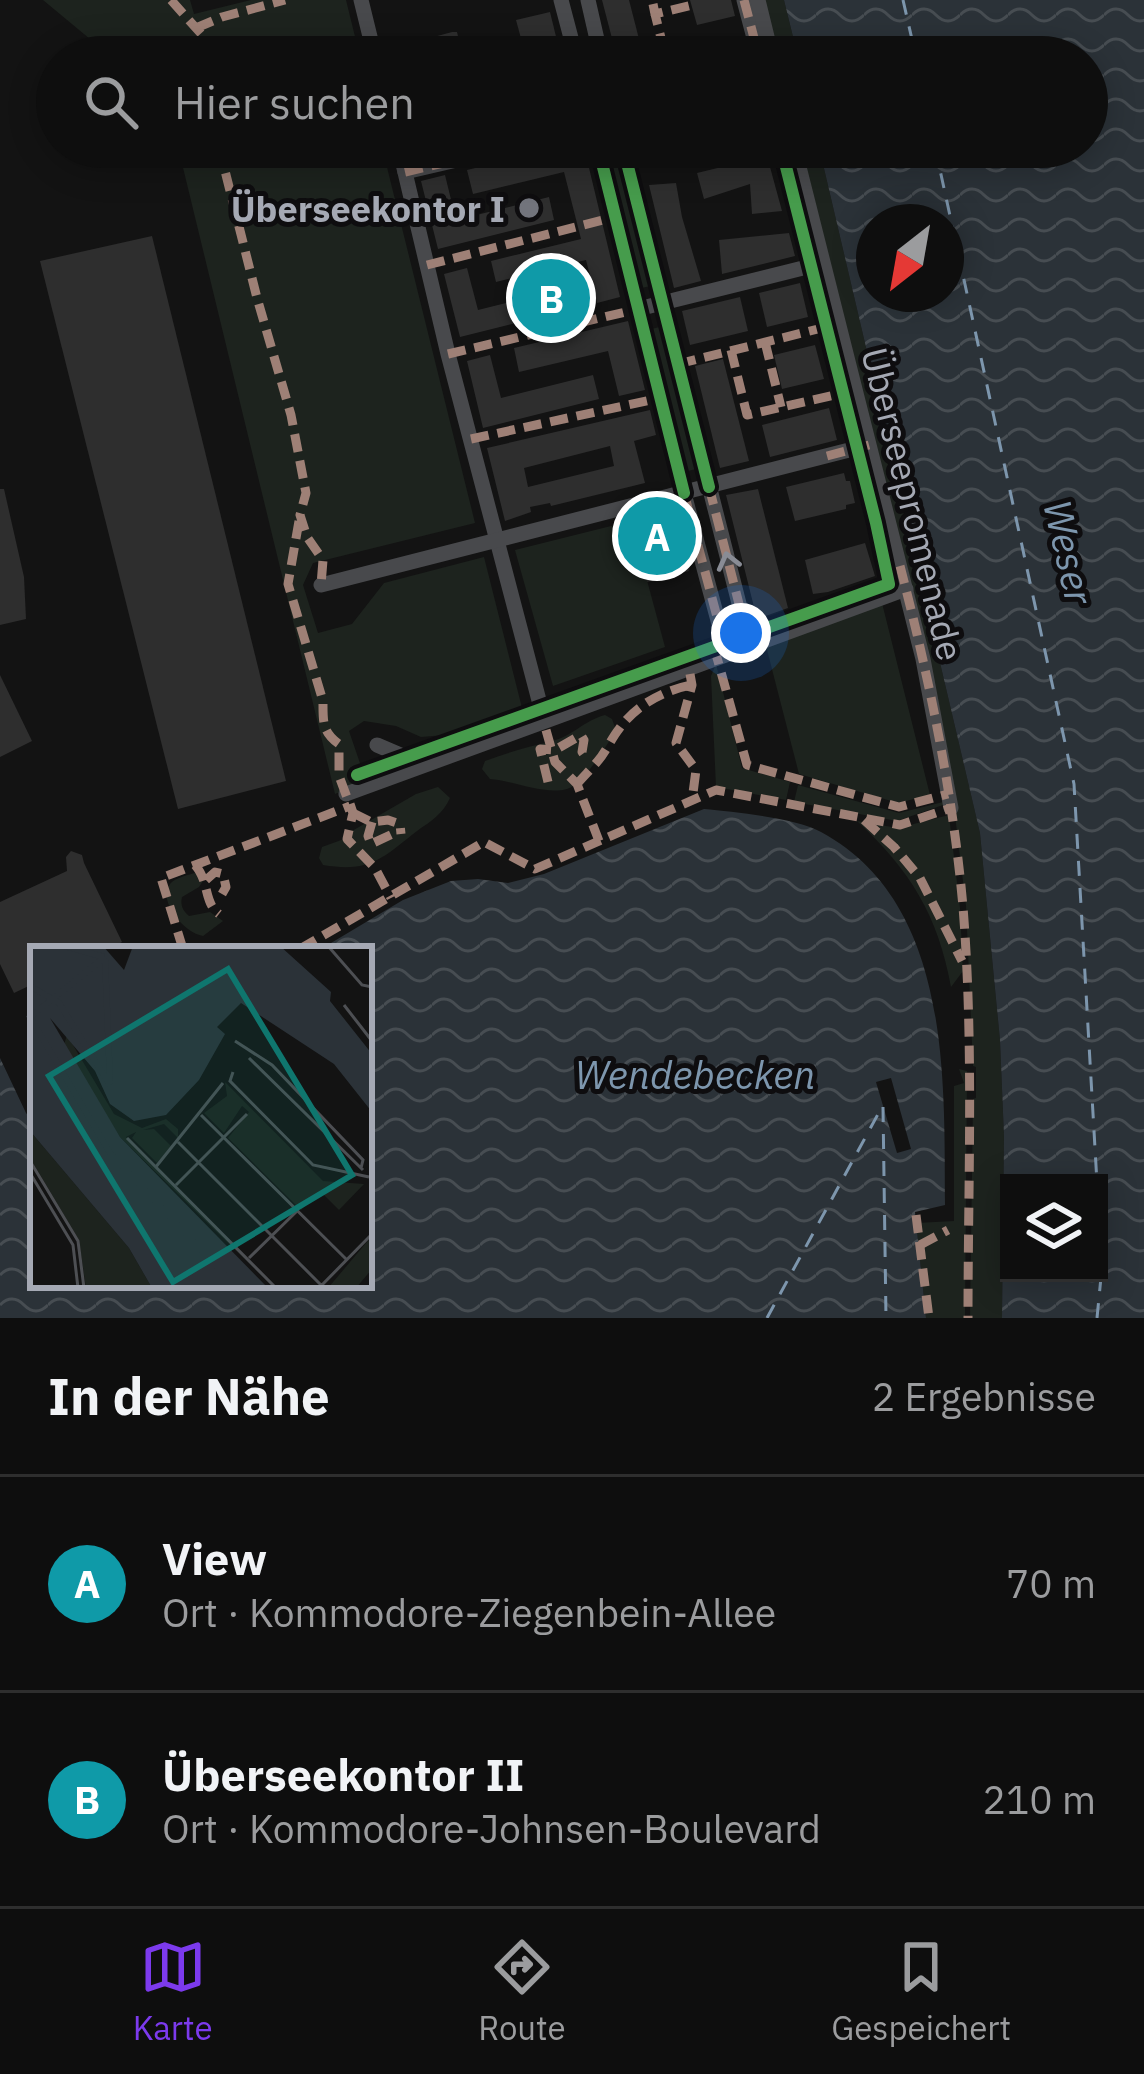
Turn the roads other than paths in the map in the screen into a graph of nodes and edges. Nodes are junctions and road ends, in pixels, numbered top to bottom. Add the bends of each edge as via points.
1 (361, 0) edge
2 (561, 0) edge
3 (588, 0) edge
4 (744, 0) edge
5 (758, 0) edge
6 (370, 36) edge
7 (570, 36) edge
8 (597, 36) edge
9 (753, 36) edge
10 (767, 36) edge
11 (404, 168) edge
12 (422, 168) edge
13 (603, 168) edge
14 (628, 168) edge
15 (786, 168) edge
16 (799, 168) edge
17 (405, 172) junction
18 (811, 266) junction
19 (662, 303) junction
20 (638, 309) junction
21 (857, 448) junction
22 (709, 487) junction
23 (684, 493) junction
24 (498, 539) junction
25 (321, 585) dead end
26 (895, 589) junction
27 (747, 635) junction
28 (724, 643) junction
29 (542, 708) junction
30 (377, 745) dead end
31 (405, 758) junction
32 (357, 775) dead end
33 (346, 794) dead end
34 (951, 808) dead end

1 - 6 street
2 - 7 street
3 - 8 street
4 - 9 street
5 - 10 street
11 - 17 street
12 - 17 street
13 - 20 street
14 - 19 street
15 - 18 street, Überseepromenade
16 - 26 street, Überseepromenade
17 - 24 street
18 - 19 street
18 - 21 street, Überseepromenade
19 - 20 street
19 - 22 street
20 - 23 street
21 - 22 street
21 - 26 street, Überseepromenade
22 - 23 street
27 -> 22 street
23 - 24 street
23 - 28 street
24 - 25 street
24 - 29 street
26 - 27 street
26 - 33 street
26 - 34 street, Überseepromenade via 922,659
27 - 28 street
28 - 29 street
29 - 31 street
30 - 31 street
31 - 32 street

